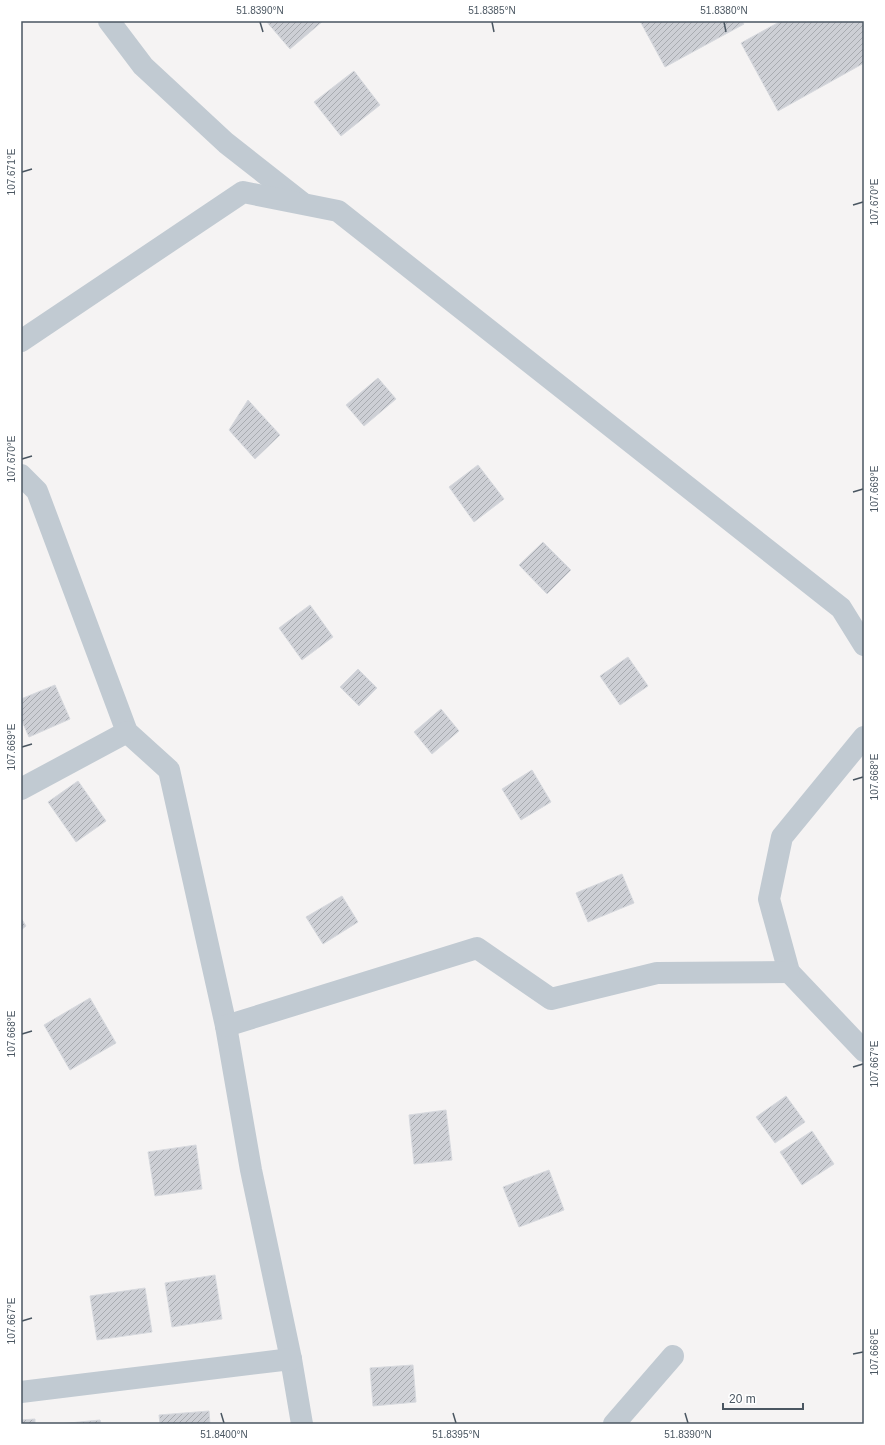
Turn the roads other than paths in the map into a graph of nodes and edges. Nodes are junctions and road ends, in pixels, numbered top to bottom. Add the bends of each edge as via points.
1 (109, 21) edge
2 (304, 204) junction
3 (21, 341) edge
4 (21, 475) edge
5 (864, 645) edge
6 (127, 732) junction
7 (864, 737) edge
8 (21, 789) edge
9 (789, 972) junction
10 (226, 1026) junction
11 (864, 1051) edge
12 (673, 1356) dead end
13 (291, 1360) junction
14 (21, 1392) edge
15 (302, 1424) edge
16 (614, 1424) edge

1 - 2 street via 143,66 226,143
2 - 3 street via 243,192
2 - 5 street via 338,211 842,608
4 - 6 street via 37,491
6 - 8 street
6 - 10 street via 169,770
7 - 9 street via 782,837 769,899
9 - 10 street via 657,973 551,999 477,948
9 - 11 street
10 - 13 street via 251,1170
12 - 16 street
13 - 14 street
13 - 15 street

